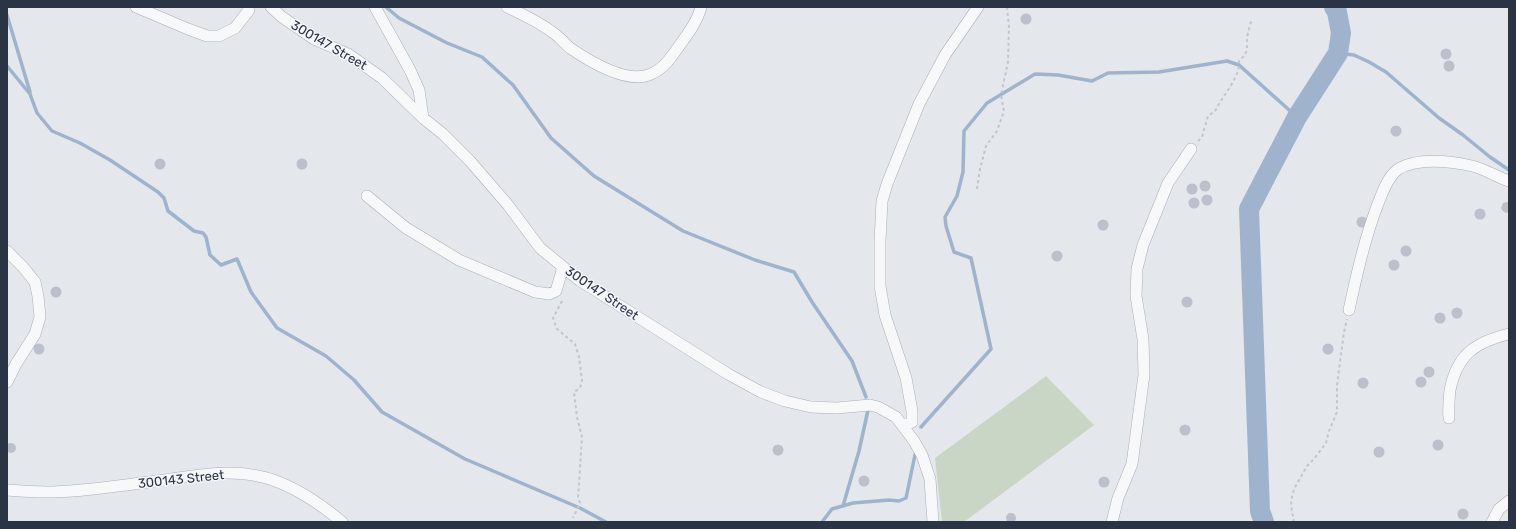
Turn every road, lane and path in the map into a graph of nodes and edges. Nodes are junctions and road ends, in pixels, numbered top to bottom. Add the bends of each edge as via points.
1 (136, 7) edge
2 (249, 7) edge
3 (271, 7) edge
4 (375, 7) edge
5 (507, 7) edge
6 (701, 7) edge
7 (978, 7) edge
8 (1007, 7) edge
9 (1252, 20) dead end
10 (423, 118) junction
11 (1190, 151) joint
12 (1509, 181) edge
13 (978, 189) dead end
14 (367, 196) dead end
15 (7, 251) edge
16 (563, 267) junction
17 (556, 291) junction
18 (1349, 310) joint
19 (1509, 334) edge
20 (7, 382) edge
21 (1449, 418) dead end
22 (903, 426) junction
23 (7, 490) edge
24 (1509, 501) edge
25 (573, 518) dead end
26 (342, 522) edge
27 (933, 522) edge
28 (1112, 522) edge
29 (1293, 522) edge
30 (1492, 522) edge

1 - 2 street via 207,36 219,36 235,28
3 - 10 street, 300147 Street via 314,39 348,54 382,78
4 - 10 street via 416,83
5 - 6 street via 552,31 593,62 630,76 650,74 668,62 690,31
7 - 22 street via 945,55 919,104 882,201 880,286 885,315 906,378 912,411 912,422
8 - 13 path via 1008,62 1001,95 1004,111 997,131 986,146
9 - 11 path via 1247,35 1246,55 1239,61 1237,72 1215,111 1208,116 1202,137 1192,145
10 - 16 street, 300147 Street via 470,161 508,205 540,248
11 - 28 street via 1168,183 1143,245 1137,269 1136,296 1143,339 1144,375 1132,464 1118,498
12 - 18 street via 1473,166 1437,161 1407,166 1393,174 1384,189 1370,225 1360,257
14 - 17 street via 406,228 460,260 535,292 544,294
15 - 20 street via 35,282 40,317 35,334
16 - 17 street
16 - 22 street, 300147 Street via 633,315 761,392 811,407 878,407 896,417
17 - 25 path via 562,300 553,318 557,329 575,344 582,382 580,388 574,392 582,437 578,498 580,503
18 - 29 path via 1337,385 1337,412 1326,444 1306,466 1294,489 1291,501
19 - 21 street via 1481,344 1458,363 1449,400
22 - 27 street, 300147 Street via 922,455 930,479
23 - 26 street, 300143 Street via 47,492 240,473 274,480 304,495
24 - 30 street via 1499,510

